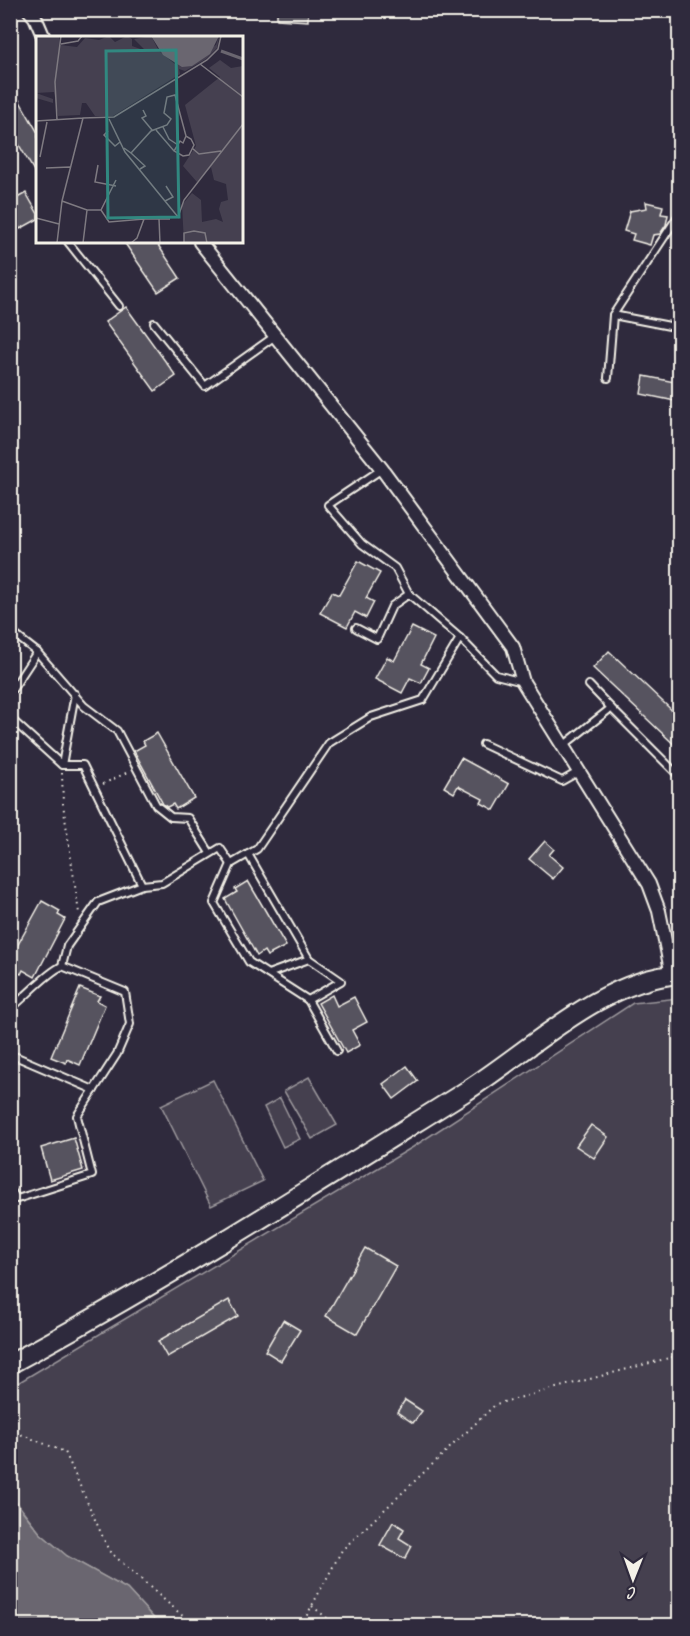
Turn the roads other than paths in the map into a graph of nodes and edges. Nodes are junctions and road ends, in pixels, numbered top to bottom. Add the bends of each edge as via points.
1 (29, 10) edge
2 (43, 36) edge
3 (680, 213) edge
4 (69, 243) edge
5 (201, 243) edge
6 (119, 306) dead end
7 (613, 315) junction
8 (154, 323) dead end
9 (680, 328) edge
10 (276, 336) junction
11 (608, 378) dead end
12 (382, 469) junction
13 (409, 594) junction
14 (356, 628) dead end
15 (10, 631) edge
16 (460, 638) junction
17 (37, 652) junction
18 (523, 682) junction
19 (589, 685) dead end
20 (11, 691) edge
21 (75, 694) junction
22 (611, 708) junction
23 (10, 718) edge
24 (483, 744) dead end
25 (563, 746) junction
26 (62, 765) junction
27 (579, 771) junction
28 (680, 777) edge
29 (210, 853) junction
30 (248, 854) junction
31 (231, 864) junction
32 (142, 885) junction
33 (309, 959) junction
34 (63, 966) junction
35 (268, 974) junction
36 (676, 974) edge
37 (308, 999) junction
38 (10, 1009) edge
39 (337, 1052) dead end
40 (10, 1054) edge
41 (94, 1090) junction
42 (10, 1188) edge
43 (10, 1364) edge

1 - 2 street
3 - 7 lane
4 - 6 lane
5 - 10 street
7 - 9 lane
7 - 11 lane
8 - 10 lane via 205,386
10 - 12 street
12 - 13 lane via 328,505 362,544 395,568
12 - 18 street via 513,647
13 - 14 lane via 392,606 377,639
13 - 16 lane
15 - 17 lane
16 - 18 lane via 496,675
16 - 30 lane via 423,700 371,717 329,743 280,818 257,849
17 - 20 lane
17 - 21 lane
18 - 25 street
19 - 22 lane
21 - 26 lane
21 - 29 lane via 84,706 117,731 156,805 171,817 188,818
22 - 25 lane
22 - 28 lane
23 - 26 lane
24 - 27 lane via 562,781
25 - 27 street
26 - 32 lane via 83,765
27 - 36 street via 649,884
29 - 31 lane via 220,848
29 - 32 lane via 162,883
30 - 31 lane
30 - 33 lane
31 - 35 lane via 214,903 249,962
32 - 34 lane via 98,903 67,946
33 - 35 lane
33 - 37 lane via 341,981
34 - 38 lane via 52,971
34 - 41 lane via 124,992 130,1024
35 - 37 lane
36 - 43 main road via 618,990 588,1007 492,1075 380,1145 84,1324
37 - 39 lane
40 - 41 lane
41 - 42 lane via 77,1116 92,1175 17,1199

